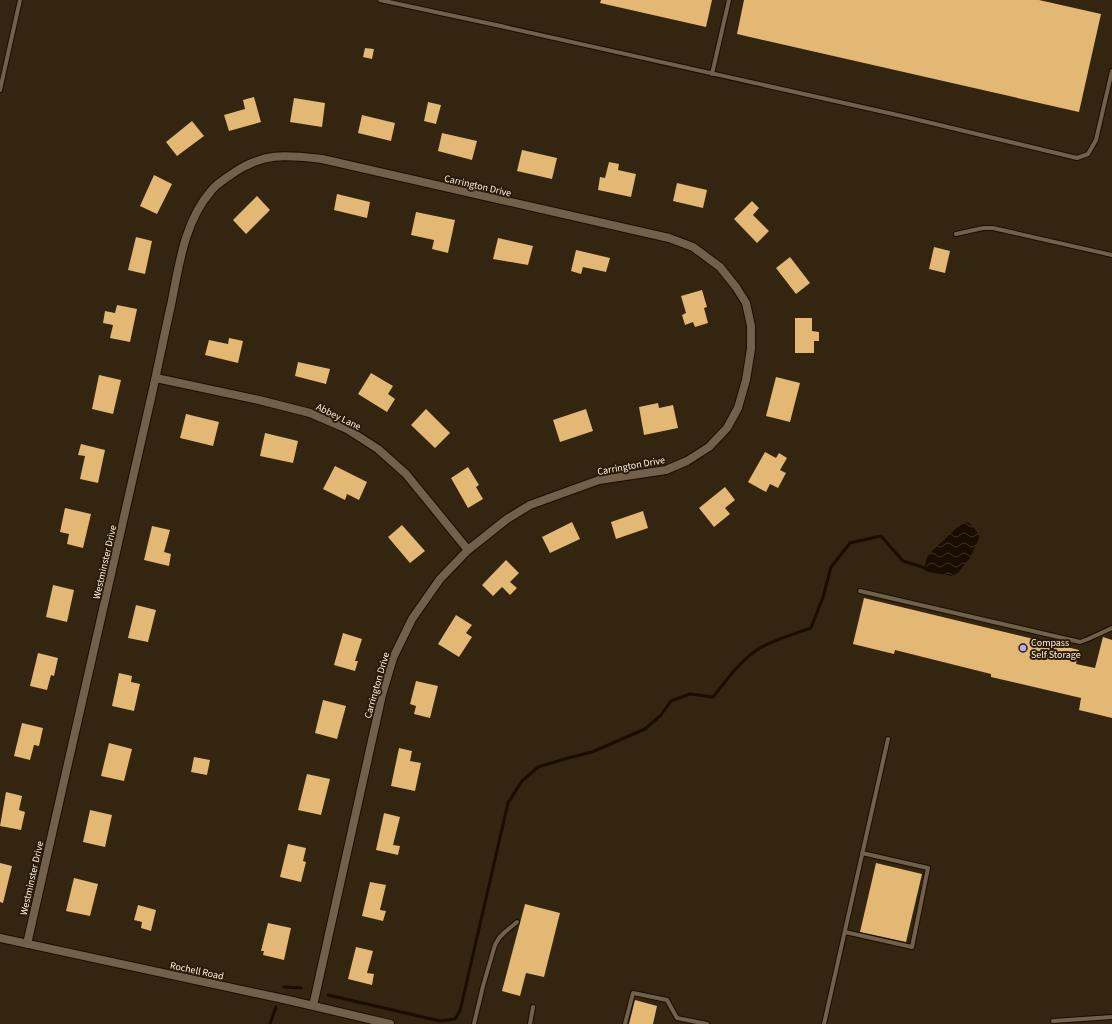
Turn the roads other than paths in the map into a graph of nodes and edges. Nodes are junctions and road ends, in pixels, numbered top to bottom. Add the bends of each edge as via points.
1 (20, 0) edge
2 (380, 0) edge
3 (729, 0) edge
4 (1112, 71) edge
5 (712, 74) junction
6 (0, 90) edge
7 (212, 189) joint
8 (956, 234) dead end
9 (1112, 255) edge
10 (156, 378) junction
11 (468, 550) junction
12 (860, 591) dead end
13 (1112, 628) edge
14 (888, 739) dead end
15 (862, 853) junction
16 (517, 922) dead end
17 (845, 932) junction
18 (0, 938) edge
19 (27, 944) junction
20 (313, 1006) junction
21 (533, 1008) dead end
22 (1112, 1017) edge
23 (1053, 1021) dead end
24 (390, 1024) edge
25 (474, 1024) edge
26 (530, 1024) edge
27 (625, 1024) edge
28 (707, 1024) edge
29 (824, 1024) edge

1 - 6 lane
2 - 5 lane
3 - 5 lane
4 - 5 lane via 1096,140 1088,154 1077,158
7 - 10 street, Westminster Drive via 200,207 186,238
7 - 11 street, Carrington Drive via 244,166 264,158 290,155 322,159 669,238 693,247 720,267 736,287 746,303 752,326 746,380 738,408 727,428 709,447 666,470 599,480 530,505 507,519
8 - 9 lane via 993,228
10 - 11 street, Abbey Lane via 310,413 347,430 378,449 406,474
10 - 19 street, Westminster Drive
11 - 20 street, Carrington Drive via 440,579 412,619 393,658 382,695
12 - 13 lane via 1080,642
14 - 15 lane
15 - 17 lane
15 - 17 lane via 928,868 912,947
16 - 25 lane via 495,945
17 - 29 lane
18 - 19 street, Rochell Road
19 - 20 street, Rochell Road
20 - 24 street, Rochell Road
21 - 26 lane
22 - 23 lane
27 - 28 lane via 633,993 667,1000 677,1018

